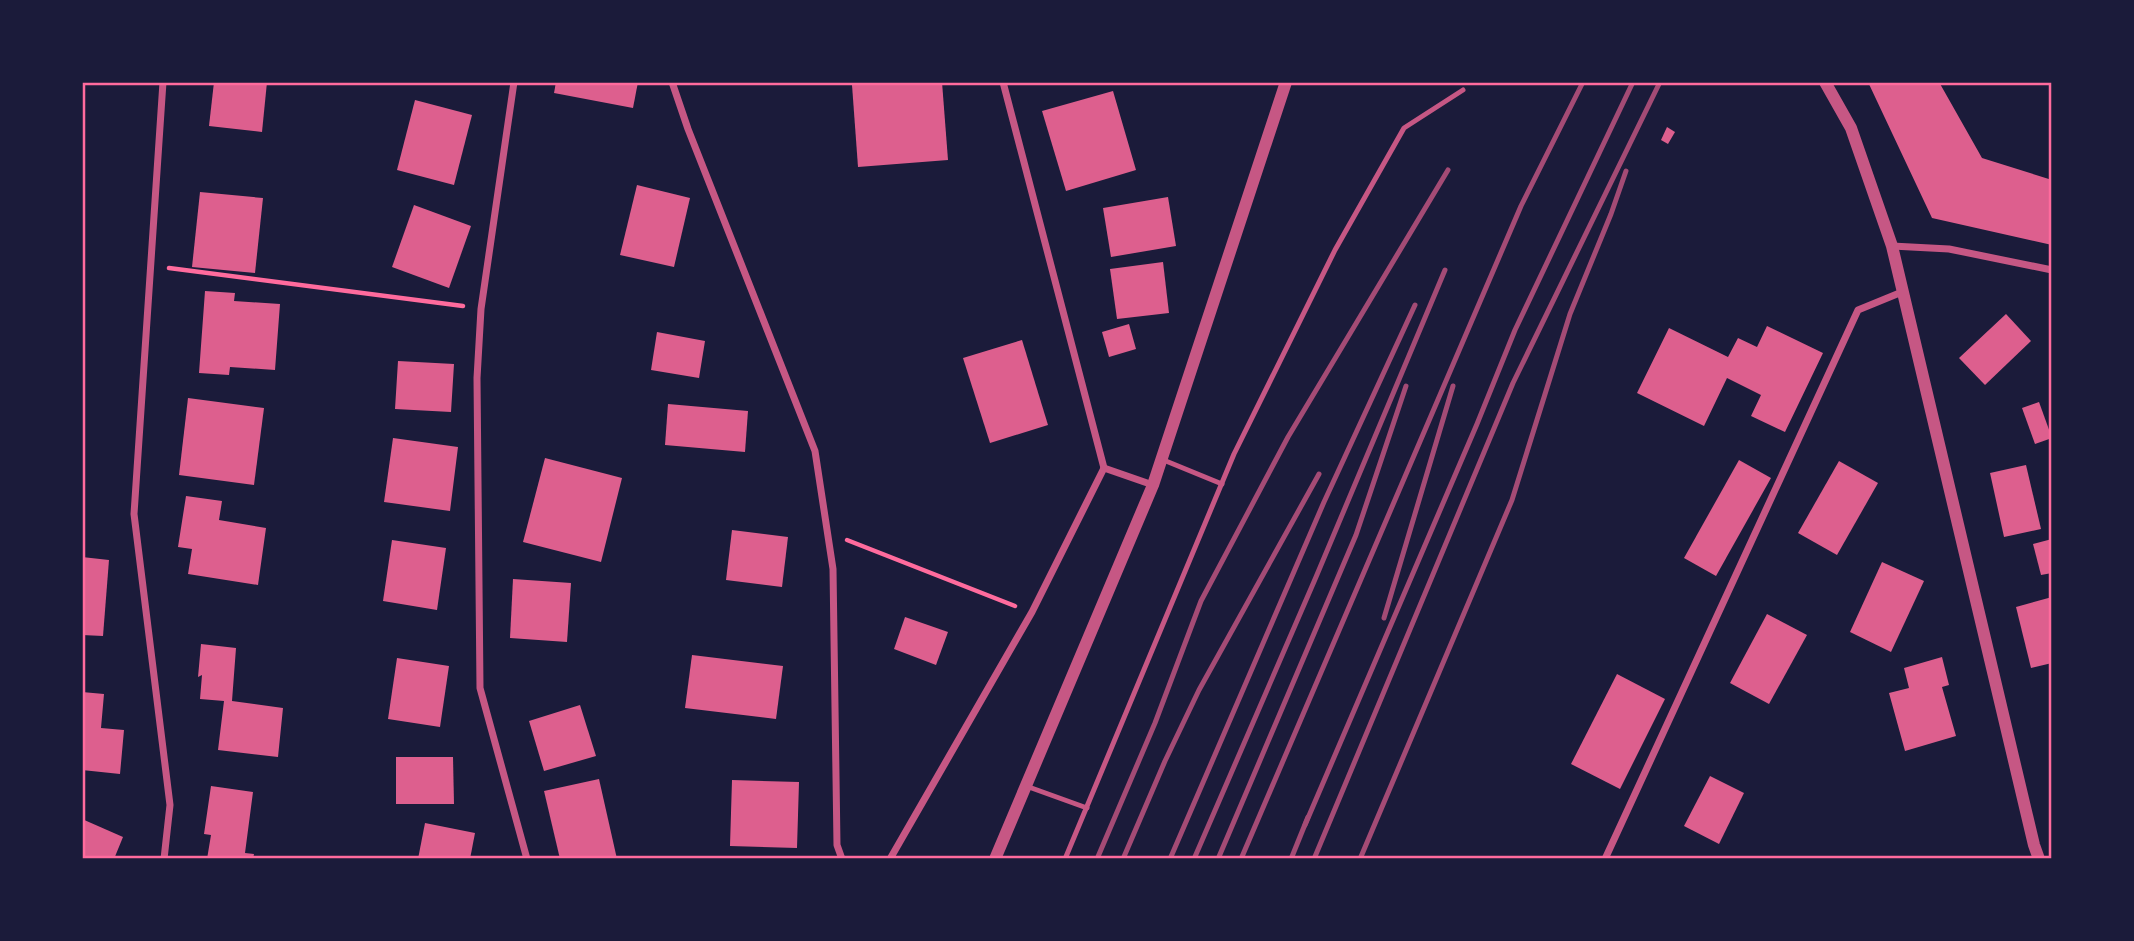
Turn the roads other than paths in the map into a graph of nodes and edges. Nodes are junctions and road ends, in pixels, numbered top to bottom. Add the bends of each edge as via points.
1 (163, 82) edge
2 (514, 82) edge
3 (673, 82) edge
4 (1003, 82) edge
5 (1286, 82) edge
6 (1825, 82) edge
7 (1463, 90) dead end
8 (1892, 246) junction
9 (2052, 270) edge
10 (1902, 292) junction
11 (1161, 459) junction
12 (1104, 468) junction
13 (1222, 484) junction
14 (1153, 485) junction
15 (1026, 786) junction
16 (1087, 808) junction
17 (164, 859) edge
18 (527, 859) edge
19 (842, 859) edge
20 (890, 859) edge
21 (995, 859) edge
22 (1065, 859) edge
23 (1605, 859) edge
24 (2039, 859) edge

1 - 17 street via 134,514 170,805
2 - 18 street via 481,309 477,378 480,688
3 - 19 street via 815,451 833,569 837,845
4 - 12 street
5 - 11 street
6 - 8 street via 1851,128
7 - 13 lane via 1404,128 1335,250
8 - 9 street via 1949,249
8 - 10 street
10 - 23 street via 1858,310
10 - 24 street
11 - 13 lane
11 - 14 street
12 - 14 street
12 - 20 street via 1032,612
13 - 16 lane
14 - 15 street
15 - 16 lane
15 - 21 street
16 - 22 lane

